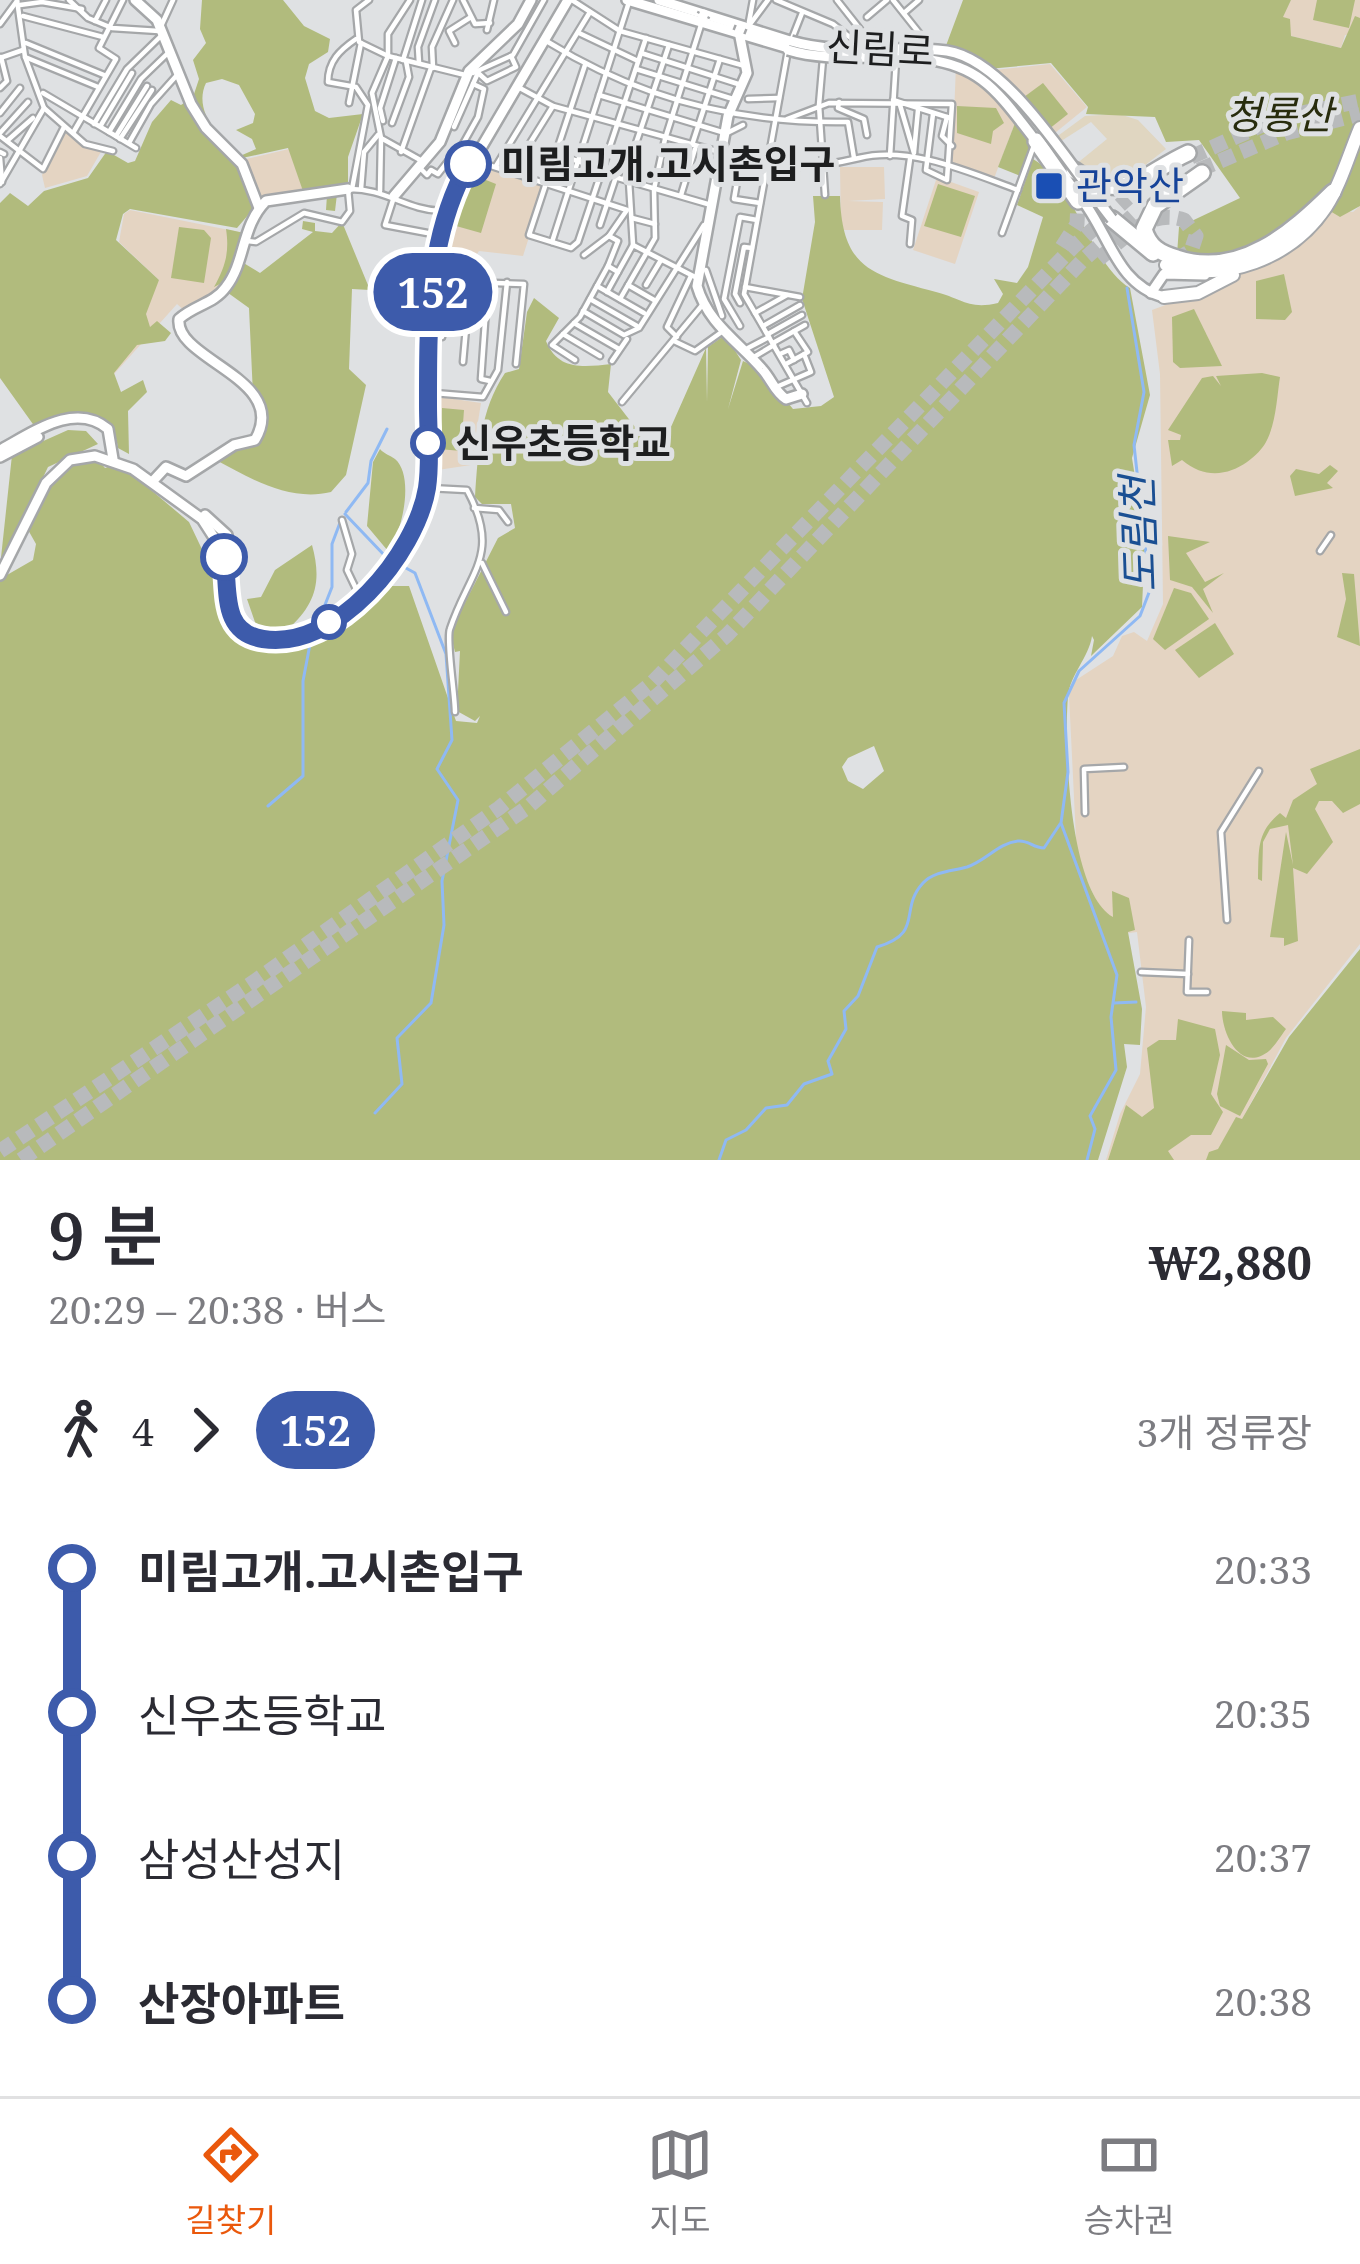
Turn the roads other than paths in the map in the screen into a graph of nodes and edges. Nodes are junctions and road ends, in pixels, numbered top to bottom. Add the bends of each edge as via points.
1 (87, 0) edge
2 (106, 0) edge
3 (123, 0) edge
4 (134, 0) edge
5 (173, 0) edge
6 (410, 0) edge
7 (422, 0) edge
8 (435, 0) edge
9 (453, 0) edge
10 (463, 0) edge
11 (494, 0) edge
12 (531, 0) edge
13 (544, 0) edge
14 (568, 0) edge
15 (658, 0) edge
16 (753, 0) edge
17 (768, 0) edge
18 (850, 0) edge
19 (890, 0) edge
20 (919, 0) edge
21 (73, 1) edge
22 (629, 1) edge
23 (18, 2) edge
24 (363, 2) edge
25 (680, 3) edge
26 (839, 3) edge
27 (81, 8) junction
28 (803, 11) junction
29 (590, 12) junction
30 (904, 13) junction
31 (23, 16) junction
32 (471, 17) junction
33 (867, 17) dead end
34 (702, 19) junction
35 (95, 21) junction
36 (0, 24) edge
37 (106, 25) junction
38 (742, 30) junction
39 (620, 31) junction
40 (160, 32) junction
41 (578, 32) junction
42 (103, 37) junction
43 (646, 38) junction
44 (543, 39) junction
45 (358, 41) junction
46 (455, 44) dead end
47 (669, 45) junction
48 (789, 45) junction
49 (25, 50) junction
50 (871, 50) junction
51 (920, 50) junction
52 (169, 52) junction
53 (565, 52) junction
54 (641, 52) junction
55 (693, 52) junction
56 (613, 53) junction
57 (823, 53) junction
58 (896, 55) junction
59 (511, 56) junction
60 (1, 57) edge
61 (116, 59) junction
62 (398, 59) junction
63 (720, 59) junction
64 (664, 60) junction
65 (71, 62) junction
66 (585, 65) junction
67 (637, 65) junction
68 (419, 66) junction
69 (745, 66) junction
70 (974, 67) junction
71 (432, 68) junction
72 (688, 68) junction
73 (129, 71) junction
74 (66, 73) junction
75 (15, 74) dead end
76 (177, 75) junction
77 (106, 76) junction
78 (472, 76) junction
79 (659, 76) junction
80 (714, 76) junction
81 (605, 77) junction
82 (7, 81) junction
83 (683, 83) junction
84 (515, 85) junction
85 (630, 85) junction
86 (146, 86) junction
87 (741, 86) junction
88 (352, 87) junction
89 (0, 88) edge
90 (20, 88) dead end
91 (100, 88) junction
92 (39, 89) junction
93 (653, 92) junction
94 (709, 92) junction
95 (158, 95) junction
96 (599, 95) junction
97 (759, 98) junction
98 (779, 98) junction
99 (537, 99) junction
100 (748, 99) dead end
101 (677, 100) junction
102 (735, 100) junction
103 (893, 100) junction
104 (625, 102) junction
105 (838, 102) junction
106 (349, 103) dead end
107 (944, 104) junction
108 (1022, 104) junction
109 (819, 105) junction
110 (554, 106) junction
111 (900, 106) junction
112 (44, 108) junction
113 (704, 109) junction
114 (647, 110) junction
115 (918, 110) junction
116 (570, 111) junction
117 (0, 112) edge
118 (943, 116) junction
119 (82, 117) junction
120 (592, 117) junction
121 (672, 117) junction
122 (729, 117) junction
123 (1017, 118) junction
124 (35, 119) junction
125 (759, 119) junction
126 (776, 120) junction
127 (383, 121) dead end
128 (866, 122) junction
129 (392, 123) dead end
130 (743, 124) dead end
131 (820, 124) junction
132 (851, 124) junction
133 (97, 125) junction
134 (617, 125) junction
135 (698, 125) junction
136 (64, 126) junction
137 (454, 128) dead end
138 (1360, 128) edge
139 (640, 132) junction
140 (726, 133) junction
141 (0, 134) edge
142 (72, 134) junction
143 (867, 134) dead end
144 (115, 135) junction
145 (380, 137) junction
146 (664, 139) junction
147 (8, 140) junction
148 (128, 143) junction
149 (1036, 143) junction
150 (22, 148) junction
151 (136, 148) dead end
152 (693, 148) junction
153 (112, 151) dead end
154 (401, 152) junction
155 (556, 154) junction
156 (1, 155) edge
157 (468, 155) junction
158 (721, 155) junction
159 (912, 157) junction
160 (854, 158) junction
161 (890, 159) junction
162 (579, 160) junction
163 (741, 160) junction
164 (927, 161) junction
165 (1195, 163) junction
166 (423, 165) junction
167 (767, 165) junction
168 (822, 166) junction
169 (952, 166) junction
170 (495, 167) junction
171 (1073, 170) junction
172 (602, 171) junction
173 (512, 172) junction
174 (616, 177) junction
175 (627, 180) junction
176 (1, 183) edge
177 (546, 184) junction
178 (350, 189) junction
179 (361, 189) junction
180 (654, 189) junction
181 (1018, 190) junction
182 (380, 191) junction
183 (568, 191) junction
184 (1334, 192) junction
185 (826, 194) dead end
186 (394, 196) junction
187 (681, 197) junction
188 (592, 199) junction
189 (1078, 201) dead end
190 (760, 202) junction
191 (607, 204) junction
192 (709, 204) junction
193 (1133, 204) tunnel mouth
194 (259, 208) junction
195 (443, 211) junction
196 (630, 213) junction
197 (1103, 217) junction
198 (707, 220) junction
199 (757, 220) junction
200 (655, 224) junction
201 (601, 225) dead end
202 (1002, 232) dead end
203 (437, 235) junction
204 (609, 236) junction
205 (242, 240) junction
206 (552, 242) junction
207 (634, 244) junction
208 (910, 244) dead end
209 (752, 248) junction
210 (647, 252) junction
211 (584, 255) dead end
212 (661, 260) junction
213 (1166, 262) joint
214 (608, 266) junction
215 (1243, 266) junction
216 (674, 267) junction
217 (618, 272) junction
218 (1205, 275) junction
219 (698, 276) junction
220 (488, 280) junction
221 (438, 281) junction
222 (507, 282) junction
223 (470, 283) junction
224 (628, 285) junction
225 (646, 285) dead end
226 (597, 286) junction
227 (745, 286) junction
228 (607, 292) junction
229 (788, 295) junction
230 (1165, 296) junction
231 (590, 299) junction
232 (620, 299) junction
233 (747, 299) junction
234 (655, 301) junction
235 (704, 303) junction
236 (740, 303) junction
237 (730, 309) junction
238 (583, 311) junction
239 (755, 313) junction
240 (646, 314) junction
241 (802, 315) dead end
242 (574, 323) junction
243 (719, 324) junction
244 (805, 325) dead end
245 (740, 326) dead end
246 (763, 326) junction
247 (638, 328) junction
248 (794, 331) junction
249 (563, 334) junction
250 (627, 339) dead end
251 (676, 339) junction
252 (771, 339) junction
253 (619, 349) junction
254 (780, 354) junction
255 (804, 354) junction
256 (750, 355) junction
257 (600, 356) dead end
258 (575, 360) dead end
259 (794, 360) junction
260 (612, 361) dead end
261 (464, 362) dead end
262 (516, 364) dead end
263 (786, 365) junction
264 (768, 376) junction
265 (795, 379) junction
266 (492, 381) junction
267 (775, 388) junction
268 (428, 393) junction
269 (804, 396) joint
270 (622, 402) dead end
271 (106, 430) junction
272 (97, 452) junction
273 (0, 454) edge
274 (111, 456) junction
275 (153, 481) junction
276 (425, 488) junction
277 (474, 508) junction
278 (342, 520) dead end
279 (508, 522) dead end
280 (1331, 535) dead end
281 (222, 538) junction
282 (1320, 551) dead end
283 (482, 563) junction
284 (0, 572) edge
285 (360, 596) junction
286 (506, 612) dead end
287 (455, 712) dead end
288 (1124, 767) dead end
289 (1258, 771) dead end
290 (1085, 813) dead end
291 (1227, 920) dead end
292 (1189, 940) dead end
293 (1141, 972) dead end
294 (1188, 974) junction
295 (1207, 992) dead end

1 - 27 street
2 - 35 street
3 - 37 street
4 - 40 main road
5 - 40 street
6 - 62 street via 388,34
7 - 62 street
8 - 68 street
9 - 71 street via 432,47
10 - 32 street
11 - 32 street via 488,27
12 - 78 main road
13 - 59 street
14 - 29 street
14 - 44 main road
14 - 157 main road
15 - 25 main road, 신림로
16 - 38 street
17 - 28 street
17 - 38 street
18 - 26 street
19 - 30 street
19 - 33 street
20 - 30 street
21 - 27 street
22 - 34 main road, 신림로
22 - 39 street
23 - 27 street
23 - 31 street
23 - 36 street
24 - 45 street
25 - 34 main road, 신림로
26 - 50 street
27 - 35 street
28 - 48 street, 신림로
28 - 50 street
29 - 39 street
29 - 41 street
30 - 51 street via 920,34
31 - 42 street
31 - 49 street
32 - 46 street via 449,31
34 - 38 main road, 신림로
34 - 55 street
35 - 37 street
37 - 40 street
37 - 42 street
38 - 48 main road, 신림로
38 - 69 main road
38 - 122 main road via 749,74
39 - 43 street
39 - 56 street
40 - 52 main road
40 - 73 street
41 - 53 street
41 - 56 street
42 - 61 street via 99,48
43 - 47 street
43 - 54 street
44 - 53 street
44 - 84 main road
45 - 62 street
45 - 88 street
45 - 88 street via 328,70 328,82
47 - 55 street
47 - 64 street
48 - 57 main road, 신림로, bridge
48 - 98 street
49 - 60 street
49 - 65 street
49 - 74 street
49 - 92 street
50 - 57 main road, 신림로, bridge
50 - 58 main road, 신림로, bridge
51 - 58 main road, 신림로, bridge
51 - 70 main road, 신림로, bridge
52 - 76 main road
52 - 86 street
53 - 66 street
53 - 99 street
54 - 64 street
54 - 67 street
55 - 63 street
55 - 72 street
56 - 67 street
56 - 81 street
57 - 58 main road, 신림로, bridge
57 - 109 street, 신림로
58 - 70 main road, 신림로, bridge
58 - 103 street
59 - 78 street
59 - 78 street via 516,67 500,77
60 - 82 street
61 - 73 street
61 - 77 street
62 - 68 street
62 - 127 street
62 - 129 street via 409,77
62 - 145 street via 371,98
63 - 69 street
63 - 80 street
64 - 72 street
64 - 79 street
65 - 74 street
65 - 77 street
66 - 81 street
66 - 116 street
67 - 79 street
67 - 85 street
68 - 71 street
69 - 87 main road
70 - 108 main road, 신림로, bridge
70 - 123 main road, 신림로, bridge
71 - 78 street
71 - 154 street
72 - 80 street
72 - 83 street
73 - 86 street
73 - 133 street
74 - 91 street
75 - 82 street
76 - 95 street
76 - 194 main road via 206,128 242,164
77 - 91 street
78 - 137 street
78 - 157 street via 484,89
78 - 166 main road
79 - 83 street
79 - 93 street
80 - 87 street
80 - 94 street
81 - 85 street
81 - 96 street
82 - 89 street
83 - 94 street
83 - 101 street
84 - 99 street
84 - 157 main road
85 - 93 street
85 - 104 street
86 - 95 street
86 - 144 street
86 - 144 street
87 - 102 main road
88 - 106 street
88 - 178 street via 368,105
90 - 117 street
91 - 119 street
92 - 112 street
92 - 119 street
93 - 101 street
93 - 114 street
94 - 102 street
94 - 113 street
95 - 148 street
96 - 104 street
96 - 120 street
97 - 98 street
97 - 100 street
97 - 125 street
98 - 126 street
99 - 110 street
99 - 170 street
101 - 113 street
101 - 121 street
102 - 122 main road
103 - 105 street
103 - 107 street
103 - 111 street
103 - 161 street
104 - 114 street
104 - 134 street
105 - 109 street
105 - 128 street
107 - 118 street
107 - 118 street via 952,104
108 - 123 main road, bridge via 1026,116
108 - 149 main road, 신림로, bridge
109 - 126 street
109 - 131 street, 신림로
110 - 116 street
110 - 173 street
111 - 115 street
111 - 159 street
112 - 124 street
112 - 136 street
113 - 122 street
113 - 135 street
114 - 121 street
114 - 139 street
115 - 118 street
115 - 159 street
116 - 120 street
116 - 155 street
118 - 164 street
118 - 169 street
119 - 133 street
119 - 142 street
120 - 134 street
120 - 162 street
121 - 135 street
121 - 146 street
122 - 125 street
122 - 140 main road
123 - 149 main road, 신림로, bridge
124 - 141 street via 26,105
124 - 147 street
124 - 150 street
125 - 126 street
126 - 131 street
126 - 167 street
128 - 132 street
128 - 143 street
130 - 140 street
131 - 132 street
131 - 168 street, 신림로
132 - 160 street
133 - 144 street
134 - 139 street
134 - 172 street
135 - 140 street
135 - 152 street
136 - 142 street
136 - 150 street via 43,169
138 - 184 main road
139 - 146 street
139 - 175 street
140 - 158 main road
141 - 147 street
142 - 153 street
144 - 148 street
145 - 154 street
145 - 179 street via 364,152
145 - 182 street
146 - 152 street
146 - 180 street
147 - 150 street
148 - 151 street
149 - 171 main road, 신림로, bridge
149 - 181 street
149 - 189 highway
149 - 197 main road, 신림로
150 - 176 street
152 - 158 street
152 - 187 street
154 - 166 street
155 - 162 street
155 - 177 street
156 - 176 street
157 - 166 street via 438,175
157 - 170 street
157 - 195 main road
158 - 163 street
158 - 192 main road
159 - 161 street
159 - 164 street
159 - 208 street via 902,216 913,220
160 - 161 street
160 - 168 street
162 - 172 street
162 - 183 street
163 - 167 street
163 - 190 street via 734,199
164 - 169 street
164 - 169 street via 926,170 947,180
165 - 171 highway via 1124,188 1098,187
165 - 184 highway via 1144,229 1161,252 1201,264 1285,237
165 - 193 highway
166 - 186 main road
167 - 168 street
167 - 190 street
168 - 185 street, 신림로
169 - 181 street
170 - 173 street
171 - 197 main road, 신림로, bridge
172 - 174 street
172 - 188 street
173 - 177 street
174 - 175 street
174 - 191 street
175 - 180 street
175 - 196 street
177 - 183 street
177 - 206 street via 529,235
178 - 179 street
178 - 194 main road via 284,195
178 - 205 street via 343,222 304,213 256,242
179 - 182 street
180 - 187 street
180 - 200 street
181 - 202 street
182 - 186 street
183 - 188 street
183 - 206 street
184 - 215 main road via 1297,237
186 - 195 street via 418,211
186 - 203 street via 385,225
187 - 192 street
188 - 191 street
188 - 206 street via 578,242
190 - 199 street
191 - 196 street
191 - 201 street
192 - 198 main road
192 - 219 main road
194 - 205 main road
195 - 203 main road
196 - 200 street
196 - 204 street
196 - 207 street
197 - 213 highway
197 - 230 main road, 신림로 via 1125,275
198 - 216 street
198 - 219 main road
199 - 209 street
199 - 237 street via 740,217 724,299
200 - 210 street
203 - 221 main road
203 - 276 main road
204 - 211 street
204 - 214 street via 618,241
205 - 275 main road via 230,283 177,327 246,383 260,434 186,476 166,466
207 - 210 street
207 - 217 street
209 - 227 street
209 - 236 street via 743,247
210 - 212 street
210 - 224 street
212 - 216 street
212 - 225 street
213 - 218 main road
214 - 217 street
214 - 226 street
215 - 218 main road
215 - 230 main road via 1211,287
216 - 219 street
216 - 234 street
217 - 228 street
218 - 230 main road via 1203,285
218 - 230 main road via 1164,274
219 - 235 main road
219 - 243 main road
219 - 251 street via 667,327
220 - 222 street
220 - 223 street
220 - 266 street via 481,379
221 - 223 street
221 - 268 main road
222 - 262 street via 524,284
222 - 266 street
223 - 261 street
224 - 232 street
224 - 234 street
226 - 228 street
226 - 231 street
227 - 229 street
227 - 233 street
228 - 232 street
229 - 239 street
229 - 246 street via 800,301
231 - 238 street
231 - 247 street
232 - 240 street
233 - 236 street
233 - 239 street
234 - 240 street
235 - 243 main road
235 - 251 street
236 - 237 street
237 - 243 street
237 - 245 street
238 - 242 street
238 - 247 street via 624,335
239 - 246 street
240 - 247 street
241 - 252 street
242 - 249 street
242 - 253 street
243 - 251 street via 695,351
243 - 256 main road
244 - 248 street
246 - 252 street
248 - 252 street
248 - 255 street
249 - 257 street
249 - 258 street via 552,345
250 - 253 street
251 - 270 street
252 - 254 street
252 - 256 street
252 - 256 street
253 - 260 street
254 - 259 street via 789,350
254 - 263 street
255 - 259 street
255 - 265 street via 811,372
256 - 264 main road
259 - 263 street
263 - 264 street
263 - 265 street
264 - 267 main road
265 - 267 street
265 - 269 street
266 - 268 street via 483,397
267 - 269 main road via 786,399
268 - 276 main road
271 - 272 main road
271 - 273 main road via 72,420
271 - 274 main road
272 - 274 main road
272 - 284 main road via 53,467
273 - 274 main road via 59,420 84,417 108,429
274 - 275 main road
274 - 284 main road via 77,458 55,471
275 - 281 main road
275 - 281 main road via 205,515
276 - 277 street via 466,490
276 - 285 main road via 409,528
276 - 285 main road via 401,548
277 - 279 street via 499,510
277 - 283 street via 483,526
278 - 285 street via 352,554 347,570
280 - 282 street
281 - 285 main road via 236,614 261,635 316,628
281 - 285 main road via 230,615 250,635 307,634
283 - 286 street
283 - 287 street via 447,633
288 - 290 street via 1084,769
289 - 291 street via 1221,832
292 - 294 street
293 - 294 street
294 - 295 street via 1187,992

